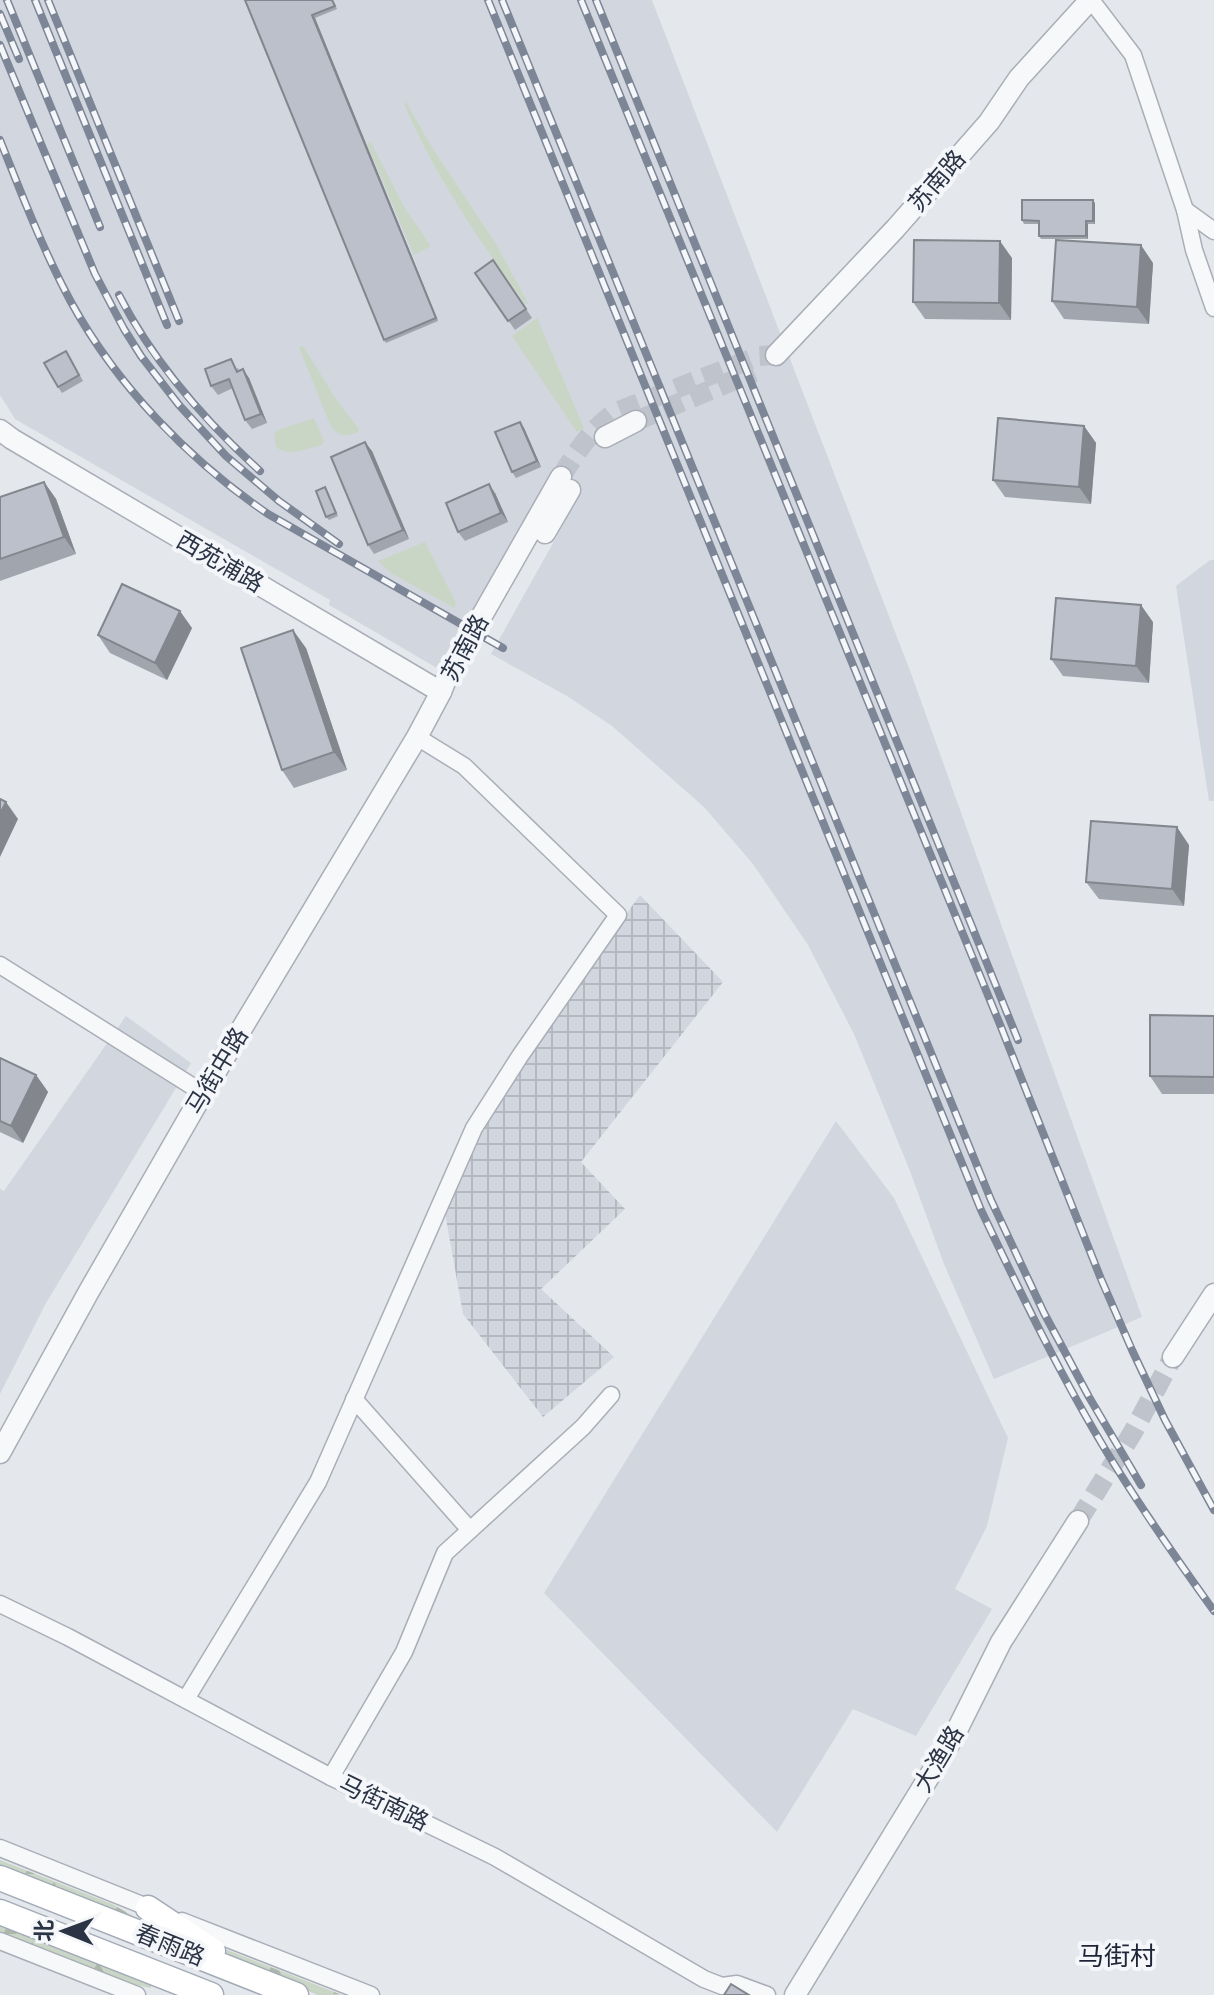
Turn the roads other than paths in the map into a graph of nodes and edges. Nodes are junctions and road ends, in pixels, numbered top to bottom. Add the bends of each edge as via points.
1 (1090, 0) edge
2 (1185, 210) junction
3 (1214, 231) edge
4 (1214, 308) edge
5 (776, 355) tunnel mouth
6 (636, 421) tunnel mouth
7 (0, 430) edge
8 (605, 437) dead end
9 (565, 484) tunnel mouth
10 (441, 692) junction
11 (417, 737) junction
12 (0, 965) edge
13 (203, 1093) junction
14 (1214, 1294) edge
15 (1173, 1357) tunnel mouth
16 (611, 1395) dead end
17 (354, 1399) junction
18 (0, 1453) edge
19 (1078, 1521) tunnel mouth
20 (470, 1530) junction
21 (0, 1604) edge
22 (186, 1699) junction
23 (331, 1777) junction
24 (0, 1848) edge
25 (0, 1878) edge
26 (148, 1908) junction
27 (0, 1912) edge
28 (0, 1941) edge
29 (251, 1977) junction
30 (137, 1995) edge
31 (211, 1995) edge
32 (296, 1995) edge
33 (371, 1995) edge
34 (767, 1995) edge
35 (795, 1995) edge

1 - 2 street via 1133,55
1 - 5 street, 苏南路 via 895,229
2 - 3 street
2 - 4 street
6 - 8 street
7 - 10 street, 西苑浦路
9 - 10 street, 苏南路
10 - 11 street, 马街中路
11 - 13 street, 马街中路
11 - 17 street via 464,766 618,915 474,1128
12 - 13 street
13 - 18 street, 马街中路
14 - 15 street
16 - 20 street
17 - 20 street
17 - 22 street via 318,1482
19 - 35 street, 大渔路 via 1001,1642 954,1736
20 - 23 street via 445,1553 404,1652
21 - 22 street, 马街南路
22 - 23 street, 马街南路
23 - 34 street, 马街南路 via 495,1857 704,1979
24 - 26 street
25 - 29 main road, 春雨路
26 - 29 main road
26 - 33 street
27 - 31 main road, 春雨路
28 - 30 street
29 - 32 main road, 春雨路

